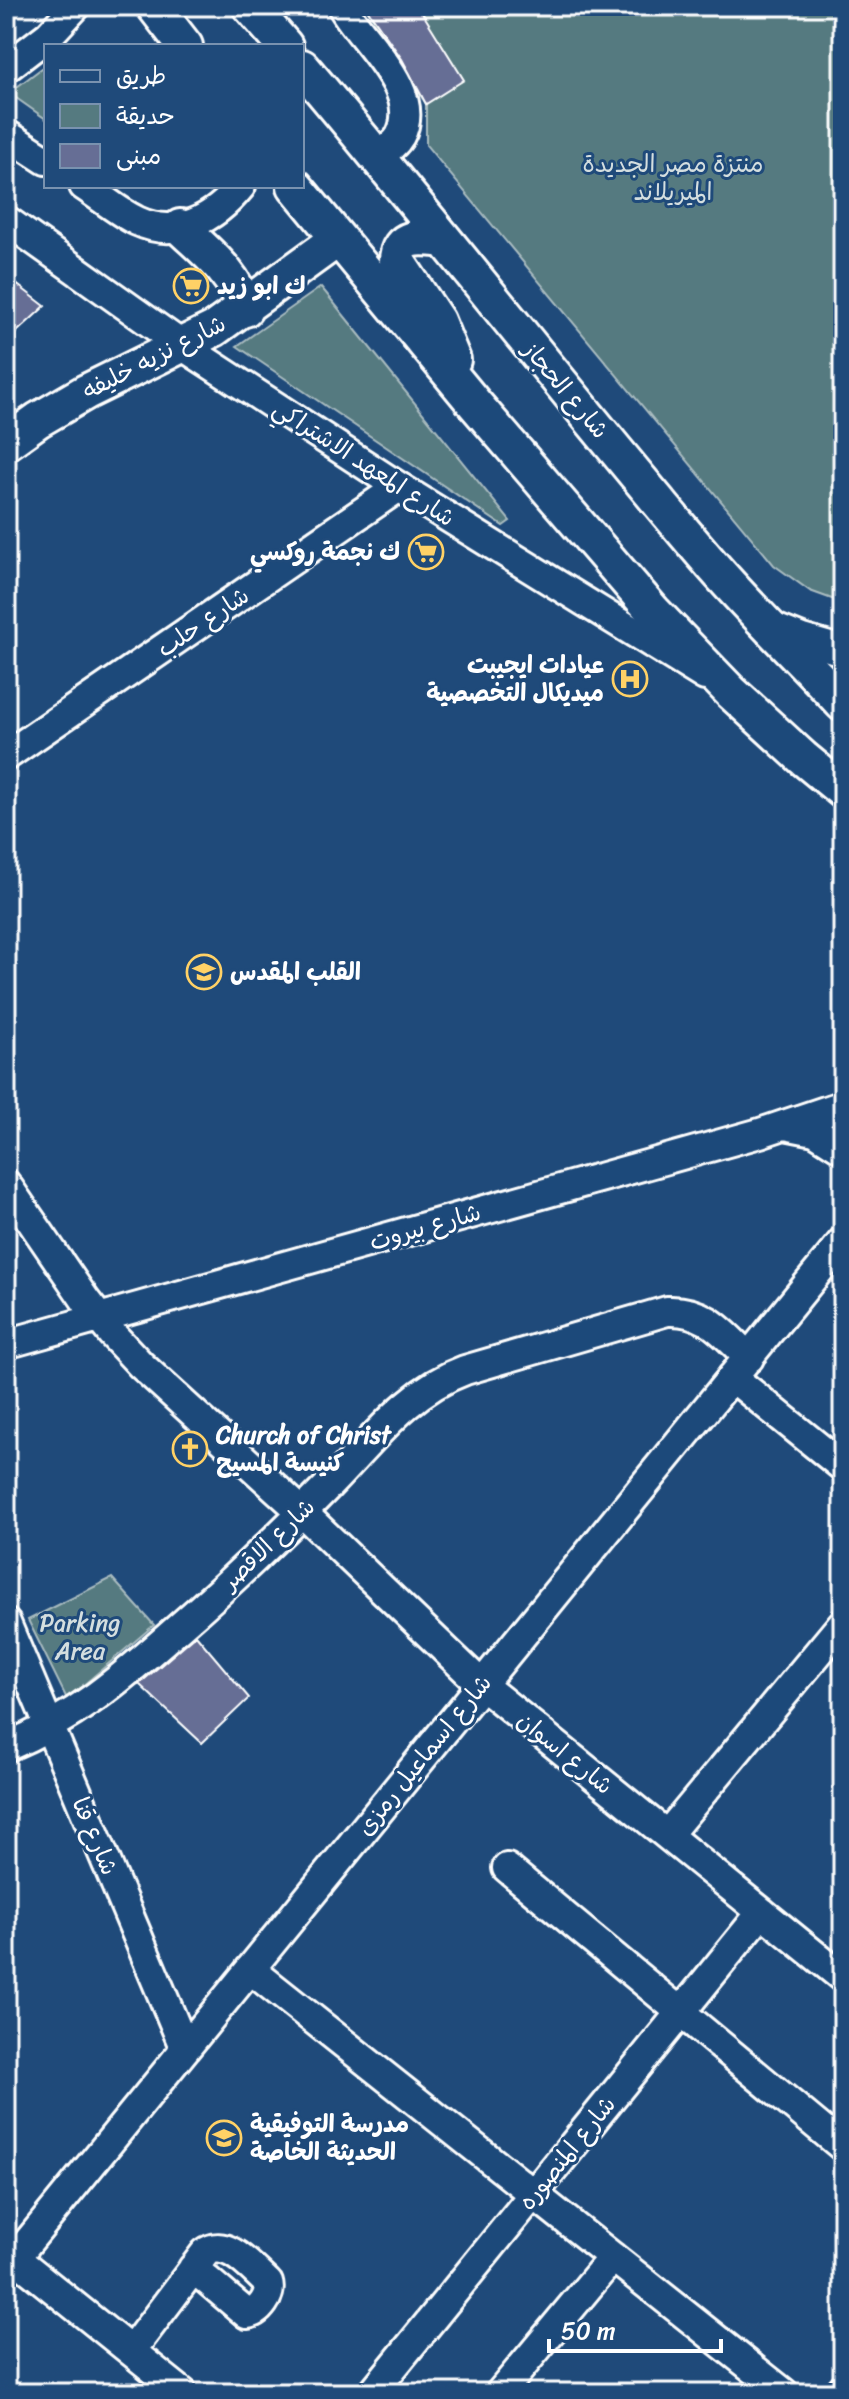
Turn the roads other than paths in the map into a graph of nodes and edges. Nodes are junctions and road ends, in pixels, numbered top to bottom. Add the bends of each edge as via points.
1 (76, 6) edge
2 (154, 6) edge
3 (250, 6) edge
4 (342, 6) edge
5 (279, 42) edge
6 (183, 44) edge
7 (6, 68) edge
8 (304, 69) edge
9 (6, 134) edge
10 (377, 157) junction
11 (44, 159) edge
12 (87, 188) edge
13 (239, 188) edge
14 (297, 188) edge
15 (6, 220) edge
16 (180, 227) junction
17 (338, 239) junction
18 (445, 240) junction
19 (245, 309) junction
20 (183, 346) junction
21 (458, 384) junction
22 (6, 443) edge
23 (399, 487) junction
24 (767, 624) junction
25 (843, 651) edge
26 (731, 692) junction
27 (843, 704) edge
28 (6, 756) edge
29 (843, 791) edge
30 (843, 1105) edge
31 (785, 1125) junction
32 (843, 1149) edge
33 (6, 1184) edge
34 (843, 1241) edge
35 (99, 1318) junction
36 (6, 1344) edge
37 (740, 1367) junction
38 (843, 1467) edge
39 (302, 1512) junction
40 (6, 1623) edge
41 (843, 1623) edge
42 (482, 1685) junction
43 (50, 1727) junction
44 (6, 1747) edge
45 (667, 1835) junction
46 (507, 1868) dead end
47 (762, 1912) junction
48 (250, 1969) junction
49 (843, 1978) edge
50 (681, 2013) junction
51 (185, 2049) junction
52 (843, 2147) edge
53 (534, 2194) junction
54 (613, 2257) junction
55 (9, 2258) edge
56 (193, 2268) dead end
57 (131, 2351) junction
58 (183, 2393) edge
59 (372, 2393) edge
60 (500, 2393) edge
61 (784, 2393) edge

1 - 7 street
2 - 6 main road
3 - 5 main road
4 - 10 street via 393,76 404,105 401,134
8 - 10 main road, شارع الحجاز
9 - 11 street
10 - 18 main road, شارع الحجاز
12 - 16 street via 138,221
13 - 16 street via 213,214
14 - 17 main road
15 - 20 street, شارع المعهد الاشتراكي
16 - 19 main road via 226,273
17 - 19 main road, شارع نزيه خليفه
17 - 21 main road
18 - 21 main road via 407,239 397,261 437,321
18 - 24 main road, شارع الحجاز via 707,560
19 - 20 main road, شارع نزيه خليفه
20 - 22 main road, شارع نزيه خليفه via 86,392
20 - 23 street, شارع المعهد الاشتراكي
21 - 26 main road via 653,611
23 - 26 street, شارع المعهد الاشتراكي
23 - 28 street, شارع حلب
24 - 25 street
24 - 27 main road, شارع الحجاز
26 - 29 main road
30 - 31 street, شارع بيروت
31 - 32 street via 815,1131
31 - 35 street, شارع بيروت
33 - 35 street, شارع اسوان
34 - 37 street, شارع اسماعيل رمزى
35 - 36 street, شارع بيروت
35 - 39 street, شارع اسوان via 141,1365
37 - 38 street, شارع الاقصر
37 - 39 street, شارع الاقصر via 705,1318 667,1311 465,1370 409,1401
37 - 42 street, شارع اسماعيل رمزى
39 - 42 street, شارع اسوان
39 - 43 street, شارع الاقصر via 136,1665
40 - 43 street, شارع قنا
41 - 45 street
42 - 45 street, شارع اسوان
42 - 48 street, شارع اسماعيل رمزى
43 - 44 street, شارع الاقصر
43 - 51 street, شارع قنا
45 - 47 street, شارع اسوان
46 - 50 street
47 - 49 street, شارع اسوان
47 - 50 street, شارع المنصوره
48 - 51 street, شارع اسماعيل رمزى
48 - 53 street
50 - 52 street
50 - 53 street, شارع المنصوره
51 - 55 street, شارع اسماعيل رمزى
53 - 54 street
53 - 59 street, شارع المنصوره
54 - 60 street
54 - 61 street
55 - 57 street
56 - 57 street
57 - 58 street

